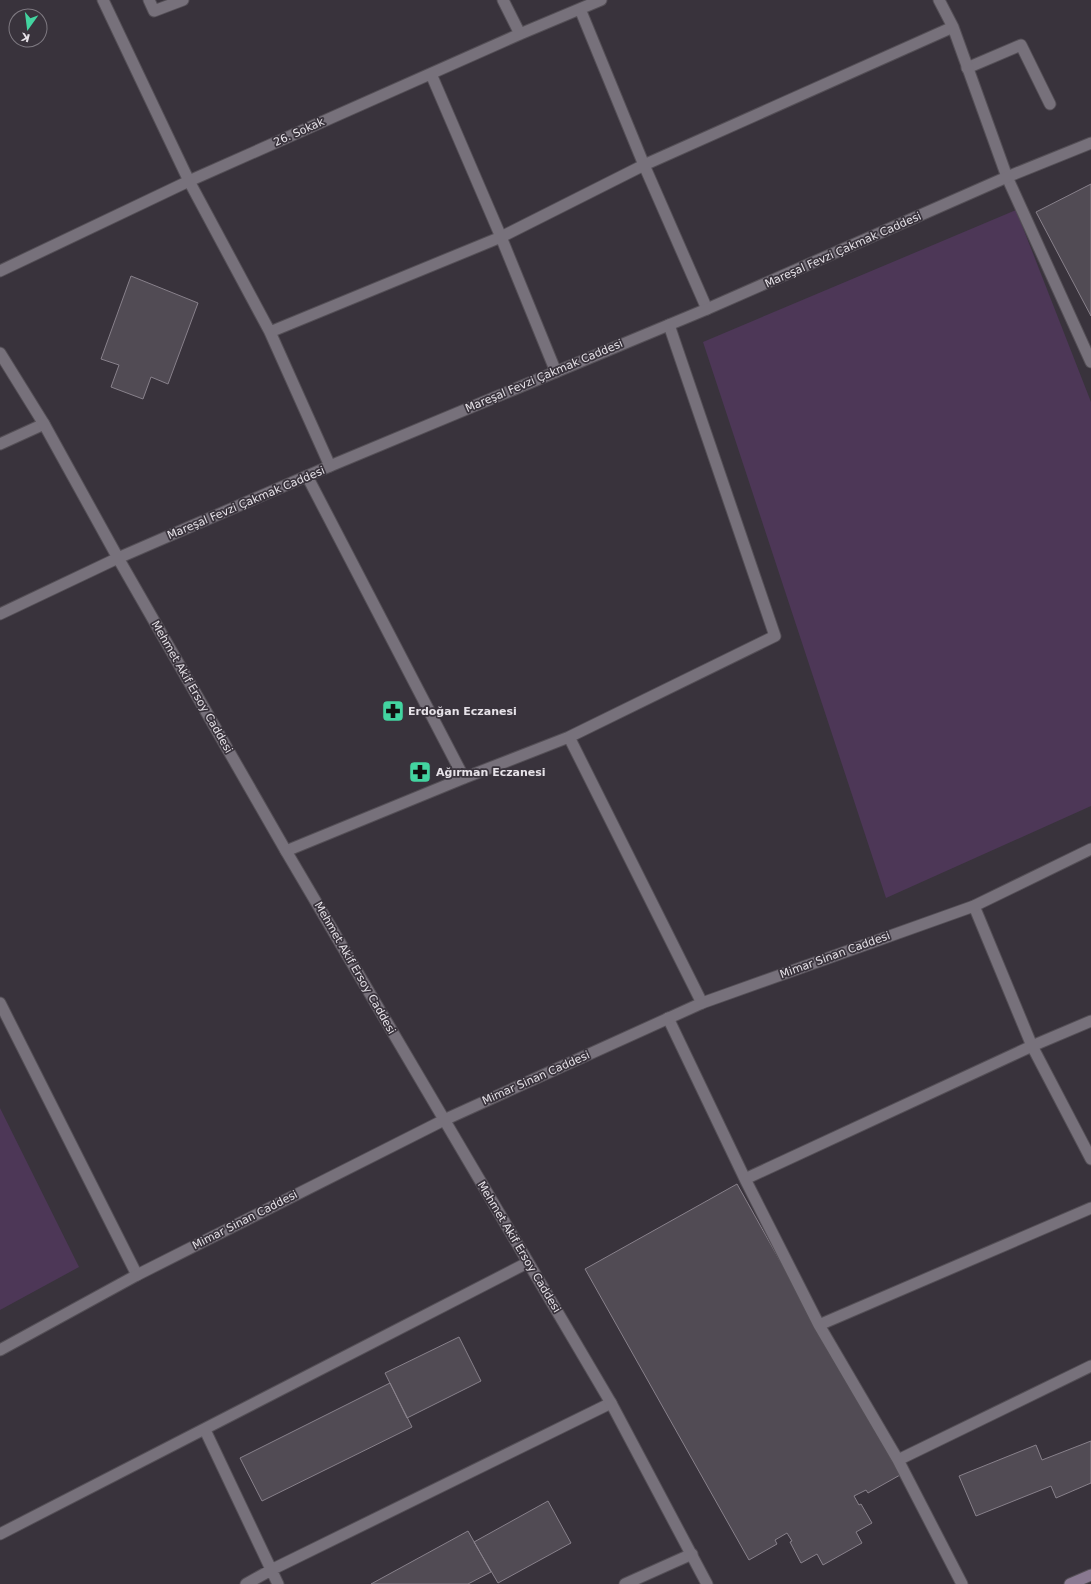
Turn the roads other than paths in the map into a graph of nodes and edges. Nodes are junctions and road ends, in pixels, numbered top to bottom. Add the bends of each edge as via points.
1 (103, 0) edge
2 (149, 0) edge
3 (184, 0) edge
4 (503, 0) edge
5 (601, 0) edge
6 (939, 0) edge
7 (580, 9) junction
8 (953, 27) junction
9 (520, 34) junction
10 (967, 68) junction
11 (431, 74) junction
12 (1050, 104) dead end
13 (1091, 143) edge
14 (644, 165) junction
15 (1007, 177) junction
16 (189, 181) junction
17 (501, 237) junction
18 (0, 271) edge
19 (707, 309) junction
20 (669, 325) junction
21 (270, 332) junction
22 (0, 353) edge
23 (1091, 362) edge
24 (556, 372) junction
25 (44, 424) junction
26 (0, 444) edge
27 (330, 466) junction
28 (306, 476) junction
29 (118, 558) junction
30 (0, 614) edge
31 (568, 737) junction
32 (464, 778) junction
33 (1091, 849) edge
34 (286, 851) junction
35 (974, 906) junction
36 (0, 1003) edge
37 (702, 1003) junction
38 (668, 1018) junction
39 (1091, 1020) edge
40 (1032, 1046) junction
41 (444, 1120) junction
42 (1091, 1159) edge
43 (744, 1179) junction
44 (1091, 1208) edge
45 (528, 1263) junction
46 (136, 1275) junction
47 (819, 1325) junction
48 (0, 1350) edge
49 (1091, 1366) edge
50 (611, 1403) junction
51 (205, 1430) junction
52 (898, 1460) junction
53 (0, 1534) edge
54 (692, 1554) junction
55 (271, 1570) junction
56 (1091, 1575) edge
57 (246, 1584) edge
58 (278, 1584) edge
59 (625, 1584) edge
60 (707, 1584) edge
61 (962, 1584) edge
62 (1070, 1584) edge

1 - 16 street
2 - 3 street via 154,12
4 - 9 street
5 - 7 street, 26. Sokak
6 - 8 street
7 - 9 street, 26. Sokak
7 - 14 street
8 - 10 street
8 - 14 street
9 - 11 street, 26. Sokak
10 - 12 street via 1021,45
10 - 15 street
11 - 16 street, 26. Sokak
11 - 17 street
13 - 15 street, Mareşal Fevzi Çakmak Caddesi
14 - 17 street
14 - 19 street
15 - 19 street, Mareşal Fevzi Çakmak Caddesi
15 - 23 street
16 - 18 street, 26. Sokak
16 - 21 street
17 - 21 street
17 - 24 street
19 - 20 street, Mareşal Fevzi Çakmak Caddesi
20 - 24 street, Mareşal Fevzi Çakmak Caddesi
20 - 31 street via 775,636
21 - 27 street
22 - 25 street, Mehmet Akif Ersoy Caddesi
24 - 27 street, Mareşal Fevzi Çakmak Caddesi
25 - 26 street
25 - 29 street, Mehmet Akif Ersoy Caddesi
27 - 28 street, Mareşal Fevzi Çakmak Caddesi
28 - 29 street, Mareşal Fevzi Çakmak Caddesi
28 - 32 street
29 - 30 street, Mareşal Fevzi Çakmak Caddesi
29 - 34 street, Mehmet Akif Ersoy Caddesi
31 - 32 street
31 - 37 street
32 - 34 street
33 - 35 street, Mimar Sinan Caddesi
34 - 41 street, Mehmet Akif Ersoy Caddesi
35 - 37 street, Mimar Sinan Caddesi
35 - 40 street
36 - 46 street
37 - 38 street, Mimar Sinan Caddesi
38 - 41 street, Mimar Sinan Caddesi
38 - 43 street
39 - 40 street
40 - 42 street
40 - 43 street
41 - 45 street, Mehmet Akif Ersoy Caddesi
41 - 46 street, Mimar Sinan Caddesi
43 - 47 street
44 - 47 street
45 - 50 street, Mehmet Akif Ersoy Caddesi
45 - 51 street
46 - 48 street, Mimar Sinan Caddesi
47 - 52 street
49 - 52 street
50 - 54 street, Mehmet Akif Ersoy Caddesi
50 - 55 street
51 - 53 street
51 - 55 street
52 - 61 street
54 - 59 street
54 - 60 street, Mehmet Akif Ersoy Caddesi
55 - 57 street
55 - 58 street
56 - 62 main road

